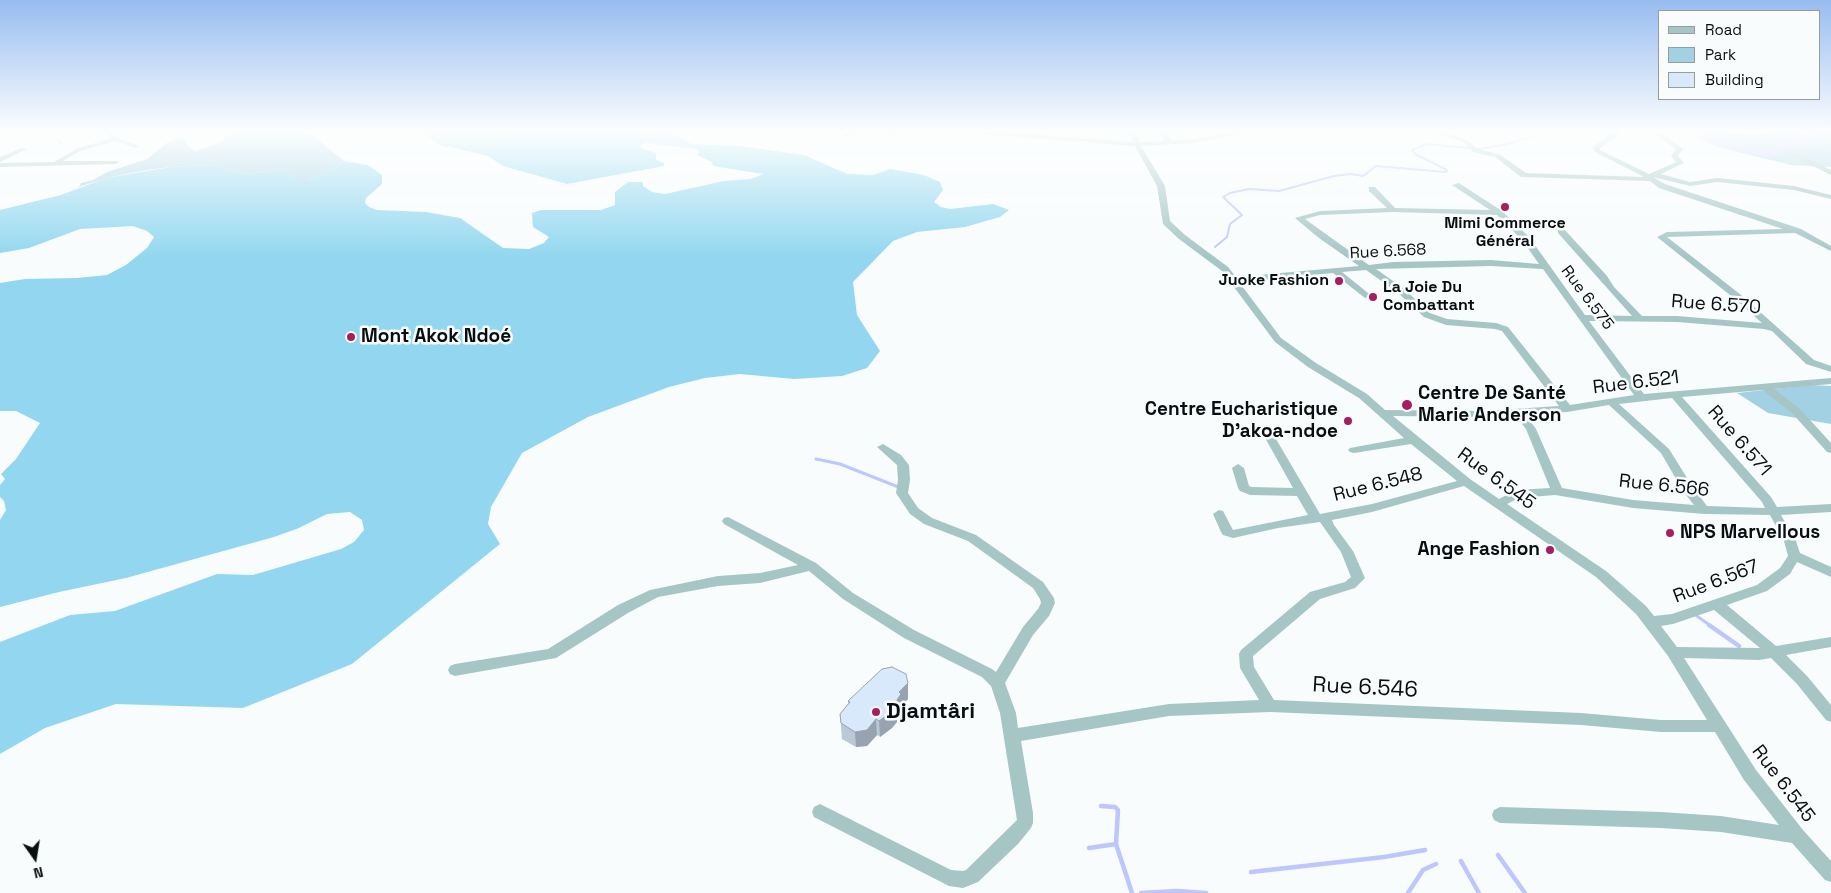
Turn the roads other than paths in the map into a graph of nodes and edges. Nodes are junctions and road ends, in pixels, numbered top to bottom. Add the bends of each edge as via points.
1 (1154, 174) edge
2 (1521, 174) edge
3 (1645, 174) edge
4 (1656, 174) edge
5 (1650, 176) junction
6 (1456, 184) dead end
7 (1372, 188) dead end
8 (1831, 197) edge
9 (1393, 210) junction
10 (1499, 213) junction
11 (1561, 231) dead end
12 (1798, 231) junction
13 (1831, 250) edge
14 (1544, 266) junction
15 (1365, 267) junction
16 (1334, 270) junction
17 (1234, 280) junction
18 (1365, 295) dead end
19 (1583, 318) junction
20 (1639, 318) junction
21 (1772, 328) junction
22 (1831, 369) edge
23 (1831, 381) edge
24 (1764, 386) junction
25 (1675, 396) junction
26 (1642, 398) junction
27 (1611, 402) junction
28 (1567, 409) junction
29 (1518, 412) junction
30 (1384, 413) junction
31 (1264, 427) dead end
32 (1412, 440) junction
33 (884, 447) dead end
34 (1354, 450) dead end
35 (1831, 450) edge
36 (1238, 468) dead end
37 (1466, 482) junction
38 (1301, 492) junction
39 (1558, 492) junction
40 (1496, 504) junction
41 (1831, 508) edge
42 (1704, 510) junction
43 (1774, 512) junction
44 (1218, 514) dead end
45 (1320, 517) junction
46 (728, 521) dead end
47 (1794, 556) junction
48 (811, 566) junction
49 (1831, 572) edge
50 (1716, 604) junction
51 (1651, 622) junction
52 (1831, 642) edge
53 (1673, 652) junction
54 (1774, 652) junction
55 (455, 670) dead end
56 (997, 683) junction
57 (1270, 706) junction
58 (1831, 716) edge
59 (1718, 726) junction
60 (1012, 736) junction
61 (820, 812) dead end
62 (1500, 815) dead end
63 (1797, 836) junction
64 (1831, 874) edge

1 - 17 street, Rue 6.545 via 1161,186 1166,222 1225,269
2 - 5 street
3 - 5 street
4 - 5 street
5 - 8 street via 1690,184 1723,180 1800,189
5 - 12 street via 1671,190
6 - 10 street, Rue 6.575
7 - 9 street
9 - 10 street
9 - 15 street via 1299,218
10 - 14 street, Rue 6.575 via 1526,239
11 - 20 street
12 - 13 street
12 - 21 street via 1667,234 1661,237 1752,308
14 - 15 street, Rue 6.568 via 1491,263
14 - 19 street, Rue 6.575
15 - 16 street, Rue 6.568
15 - 28 street via 1400,290 1427,315 1446,322 1506,329
16 - 17 street, Rue 6.568
16 - 18 street
17 - 30 street, Rue 6.545 via 1278,340
19 - 20 street, Rue 6.570
19 - 26 street, Rue 6.575
20 - 21 street, Rue 6.570
21 - 22 street, Rue 6.570 via 1802,357
23 - 24 street, Rue 6.521
24 - 25 street, Rue 6.521
24 - 35 street via 1796,411
25 - 26 street, Rue 6.521
25 - 43 street, Rue 6.571 via 1759,489
26 - 27 street, Rue 6.521
27 - 28 street, Rue 6.521
27 - 42 street via 1666,451
28 - 29 street, Rue 6.521
29 - 30 street, Rue 6.521
29 - 39 street via 1531,429
30 - 32 street, Rue 6.545
31 - 38 street
32 - 34 street
32 - 37 street, Rue 6.545
33 - 56 street via 903,465 902,494 914,511 928,521 972,538 1038,585 1047,598 1044,612 1028,631
36 - 38 street via 1244,488 1250,492
37 - 40 street, Rue 6.545
37 - 45 street, Rue 6.548 via 1372,508
38 - 45 street
39 - 40 street, Rue 6.566 via 1516,494
39 - 42 street, Rue 6.566
40 - 51 street, Rue 6.545 via 1601,574
41 - 43 street, Rue 6.566
42 - 43 street, Rue 6.566
43 - 47 street via 1790,541
44 - 45 street via 1227,532 1233,534
45 - 57 street, Rue 6.548 via 1347,552 1358,578 1350,585 1315,595 1246,654 1247,668
46 - 48 street
47 - 49 street
47 - 50 street, Rue 6.567 via 1791,564 1776,579 1762,588
48 - 55 street via 760,578 718,581 655,593 551,654
48 - 56 street via 848,596 901,629 987,674
50 - 51 street, Rue 6.567 via 1674,619
50 - 54 street
51 - 53 street, Rue 6.545
52 - 54 street
53 - 54 street
53 - 59 street, Rue 6.545
54 - 58 street
56 - 60 street
57 - 59 street, Rue 6.546 via 1661,726
57 - 60 street, Rue 6.546 via 1169,710
59 - 63 street, Rue 6.545 via 1750,775
60 - 61 street via 1025,823 972,876 963,880 949,878
62 - 63 street via 1721,824
63 - 64 street, Rue 6.545

